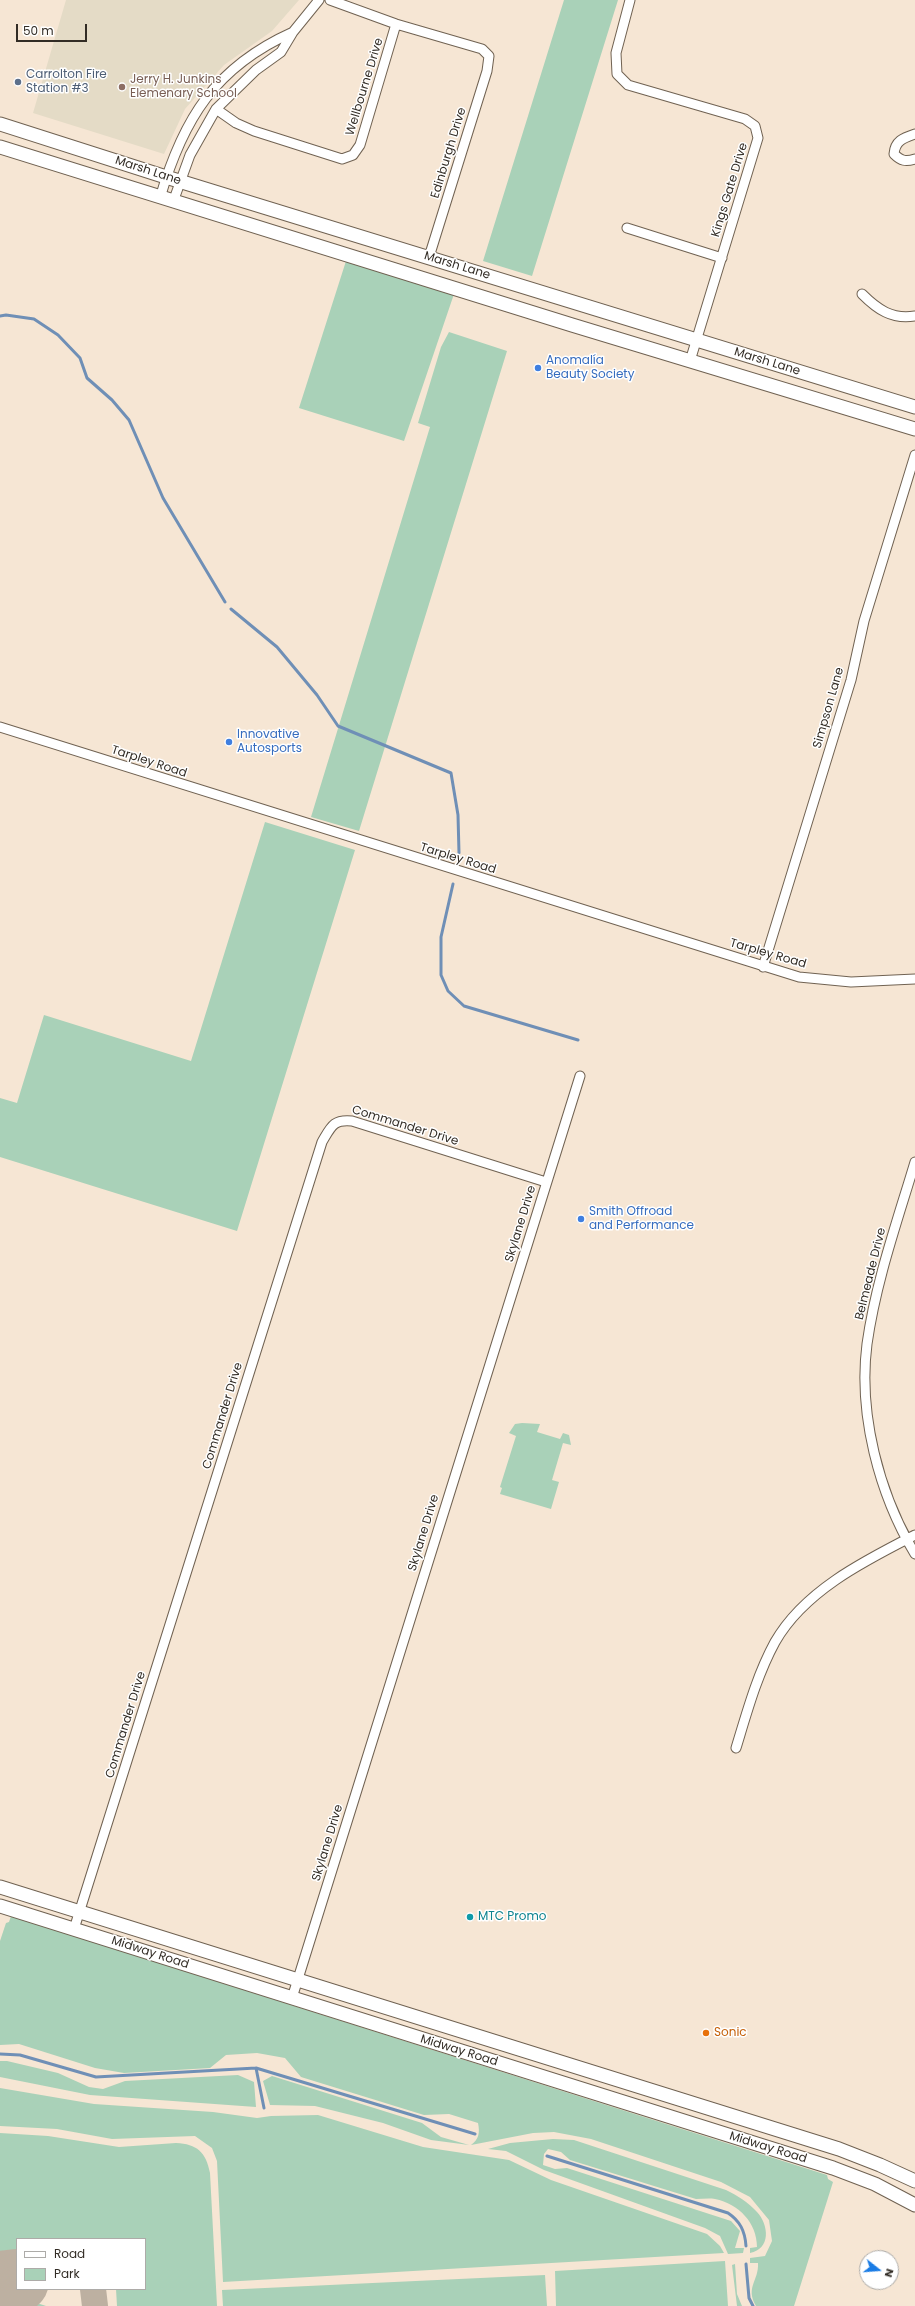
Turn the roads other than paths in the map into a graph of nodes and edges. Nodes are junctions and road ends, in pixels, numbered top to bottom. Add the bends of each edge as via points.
1 (319, 0) edge
2 (330, 0) edge
3 (630, 0) edge
4 (396, 24) junction
5 (293, 32) junction
6 (216, 109) junction
7 (0, 124) edge
8 (915, 134) edge
9 (0, 147) edge
10 (915, 159) edge
11 (166, 177) junction
12 (180, 181) junction
13 (160, 198) junction
14 (173, 202) junction
15 (627, 228) dead end
16 (429, 257) junction
17 (722, 258) junction
18 (862, 294) dead end
19 (915, 316) edge
20 (695, 341) junction
21 (690, 361) junction
22 (915, 407) edge
23 (915, 430) edge
24 (915, 455) edge
25 (0, 727) edge
26 (763, 966) junction
27 (915, 979) edge
28 (580, 1076) dead end
29 (915, 1162) edge
30 (546, 1182) junction
31 (915, 1535) edge
32 (906, 1539) junction
33 (915, 1554) edge
34 (736, 1748) dead end
35 (0, 1887) edge
36 (0, 1906) edge
37 (80, 1912) junction
38 (74, 1929) junction
39 (297, 1981) junction
40 (292, 1998) junction
41 (489, 2040) junction
42 (484, 2059) junction
43 (622, 2081) junction
44 (616, 2100) junction
45 (713, 2109) junction
46 (707, 2129) junction
47 (858, 2156) junction
48 (850, 2175) junction
49 (915, 2181) edge
50 (915, 2205) edge

1 - 5 street
2 - 4 street
3 - 17 street, Kings Gate Drive via 616,53 617,74 628,85 745,120 755,126 758,138
4 - 6 street, Wellbourne Drive via 360,145 353,155 342,159 254,131 236,123
4 - 16 street, Edinburgh Drive via 482,49 489,56 487,71
5 - 6 street via 281,52 256,70
5 - 11 street via 274,40 243,61 208,94 185,129
6 - 12 street via 199,135
7 - 11 main road, Marsh Lane
8 - 10 street via 901,139 895,146 894,154 900,160
9 - 13 main road, Marsh Lane
11 - 12 main road, Marsh Lane
11 - 13 street
12 - 14 street
12 - 16 main road, Marsh Lane
13 - 14 main road, Marsh Lane
14 - 21 main road, Marsh Lane
15 - 17 street
16 - 20 main road, Marsh Lane
17 - 20 street, Kings Gate Drive
18 - 19 street via 878,310 897,316
20 - 21 street, Kings Gate Drive
20 - 22 main road, Marsh Lane
21 - 23 main road, Marsh Lane
24 - 26 street, Simpson Lane via 864,621 849,687
25 - 26 street, Tarpley Road
26 - 27 street, Tarpley Road via 799,977 831,981
28 - 30 street, Skylane Drive
29 - 32 street, Belmeade Drive via 879,1280 867,1346 866,1370 868,1412 878,1463
30 - 37 street, Commander Drive via 352,1121 341,1120 332,1125 322,1142
30 - 39 street, Skylane Drive
31 - 32 street
32 - 33 street, Belmeade Drive
32 - 34 street via 818,1592 791,1620 775,1642 764,1664
35 - 37 main road, Midway Road
36 - 38 main road, Midway Road
37 - 38 street, Commander Drive
37 - 39 main road, Midway Road
38 - 40 main road, Midway Road
39 - 40 street, Skylane Drive
39 - 41 main road, Midway Road
40 - 42 main road, Midway Road
41 - 42 main road
41 - 43 main road, Midway Road
42 - 44 main road, Midway Road
43 - 44 main road
43 - 45 main road, Midway Road
44 - 46 main road, Midway Road
45 - 46 main road
45 - 47 main road, Midway Road
46 - 48 main road, Midway Road
47 - 48 main road
47 - 49 main road, Midway Road
48 - 50 main road, Midway Road via 875,2184

